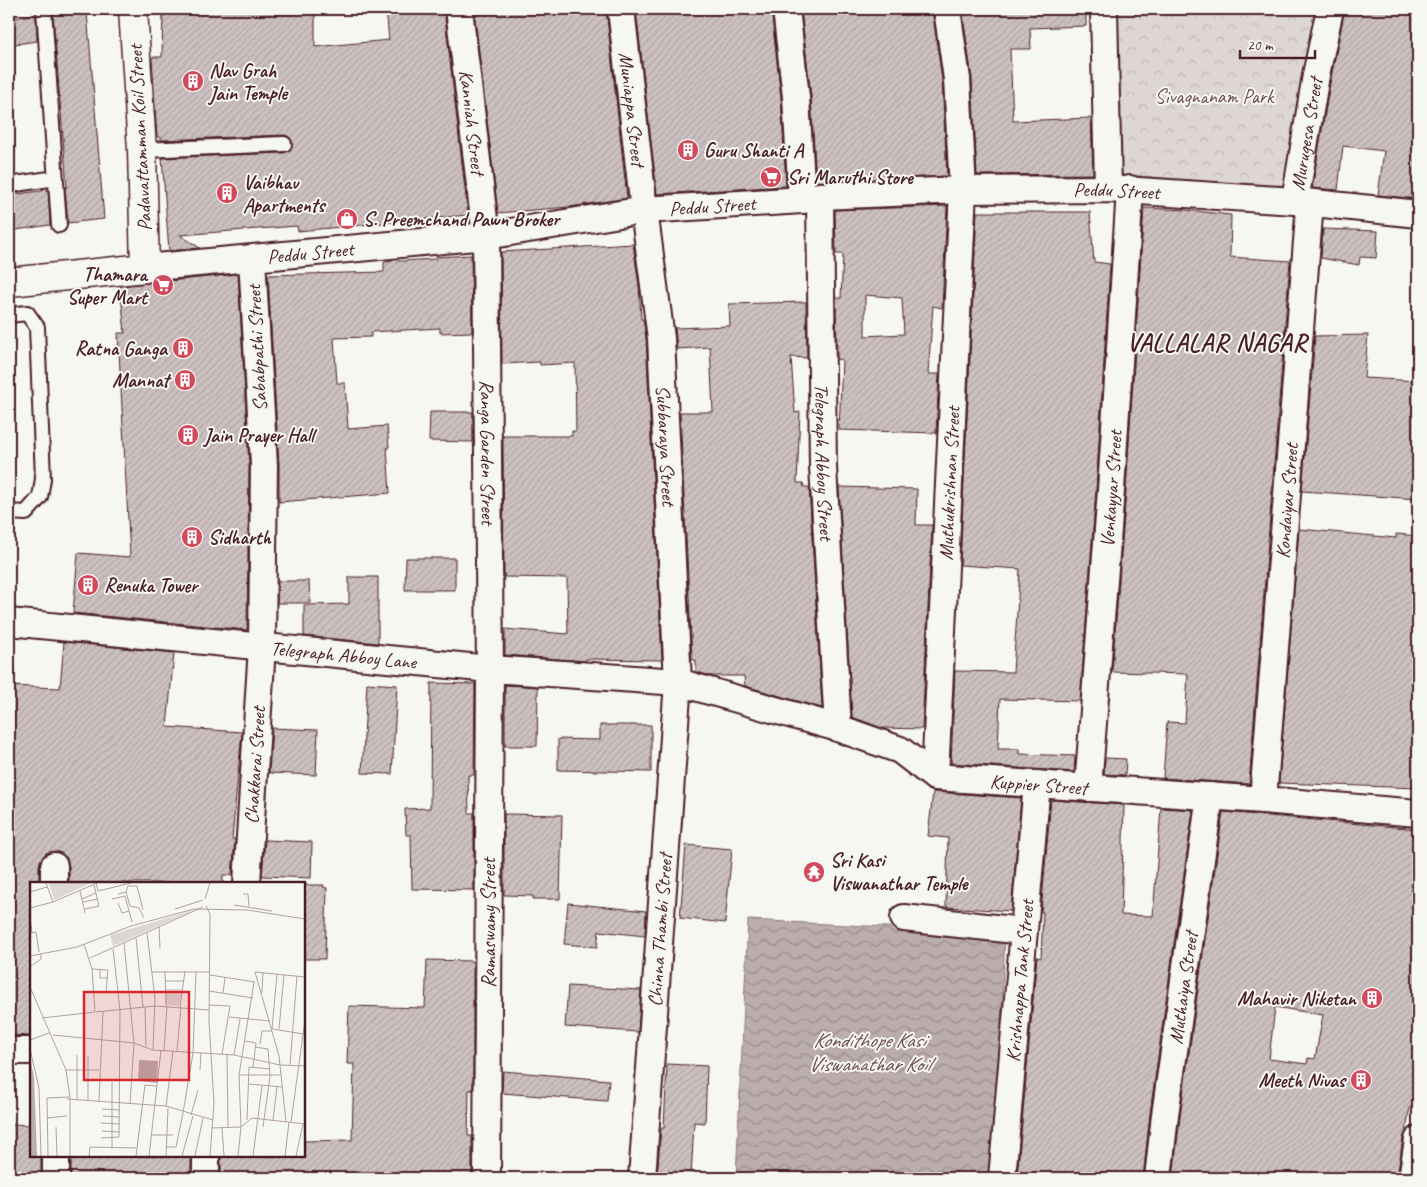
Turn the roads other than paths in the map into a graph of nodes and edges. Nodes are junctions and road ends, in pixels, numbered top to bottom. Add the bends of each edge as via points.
1 (44, 9) edge
2 (133, 9) edge
3 (460, 9) edge
4 (621, 9) edge
5 (786, 9) edge
6 (947, 9) edge
7 (1104, 9) edge
8 (1330, 9) edge
9 (284, 144) dead end
10 (142, 150) junction
11 (56, 178) junction
12 (9, 185) edge
13 (1119, 189) junction
14 (963, 190) junction
15 (811, 198) junction
16 (1302, 202) junction
17 (644, 210) junction
18 (1418, 214) edge
19 (59, 225) dead end
20 (486, 236) junction
21 (252, 259) junction
22 (145, 268) junction
23 (9, 282) edge
24 (9, 315) edge
25 (9, 512) edge
26 (9, 622) edge
27 (262, 647) junction
28 (490, 668) junction
29 (678, 682) junction
30 (838, 728) junction
31 (935, 777) junction
32 (1036, 784) junction
33 (1088, 788) junction
34 (1210, 796) junction
35 (1263, 800) junction
36 (1418, 814) edge
37 (247, 882) edge
38 (904, 918) dead end
39 (1024, 931) junction
40 (9, 1051) edge
41 (30, 1051) edge
42 (1418, 1140) edge
43 (56, 1157) edge
44 (206, 1157) edge
45 (56, 1178) edge
46 (206, 1178) edge
47 (486, 1178) edge
48 (642, 1178) edge
49 (1002, 1178) edge
50 (1158, 1178) edge
51 (1412, 1178) edge

1 - 11 lane
2 - 10 main road, Padavattamman Koil Street
3 - 20 street, Kanniah Street
4 - 17 street, Muniappa Street
5 - 15 street, Telegraph Abboy Street
6 - 14 street, Muthukrishnan Street via 957,79
7 - 13 street, Venkayyar Street
8 - 16 street, Murugesa Street via 1316,75
9 - 10 lane
10 - 22 main road, Padavattamman Koil Street
11 - 12 lane
11 - 19 lane
13 - 14 street, Peddu Street
13 - 16 street, Peddu Street
13 - 33 street, Venkayyar Street via 1111,490
14 - 15 street, Peddu Street
14 - 31 street, Muthukrishnan Street
15 - 17 street, Peddu Street
15 - 30 street, Telegraph Abboy Street
16 - 18 street, Peddu Street
16 - 35 street, Kondaiyar Street
17 - 20 street, Peddu Street
17 - 29 street, Subbaraya Street via 661,338
20 - 21 street, Peddu Street
20 - 28 street, Ranga Garden Street
21 - 22 street, Peddu Street
21 - 27 street, Sababpathi Street via 264,465
22 - 23 main road, Peddu Street
24 - 25 lane via 27,313 36,328 43,479 40,497 26,514
26 - 27 street, Telegraph Abboy Lane
27 - 28 street, Telegraph Abboy Lane
27 - 37 street, Chakkarai Street
28 - 29 street, Telegraph Abboy Lane
28 - 47 street, Ramaswamy Street
29 - 30 street
29 - 48 street, Chinna Thambi Street
30 - 31 street via 900,750
31 - 32 street, Kuppier Street
32 - 33 street, Kuppier Street
32 - 39 street, Krishnappa Tank Street
33 - 34 street, Kuppier Street
34 - 35 street, Kuppier Street
34 - 50 street, Muthaiya Street
35 - 36 street, Kuppier Street
38 - 39 street
39 - 49 street, Krishnappa Tank Street
40 - 41 street
42 - 51 street
43 - 45 street
44 - 46 street

